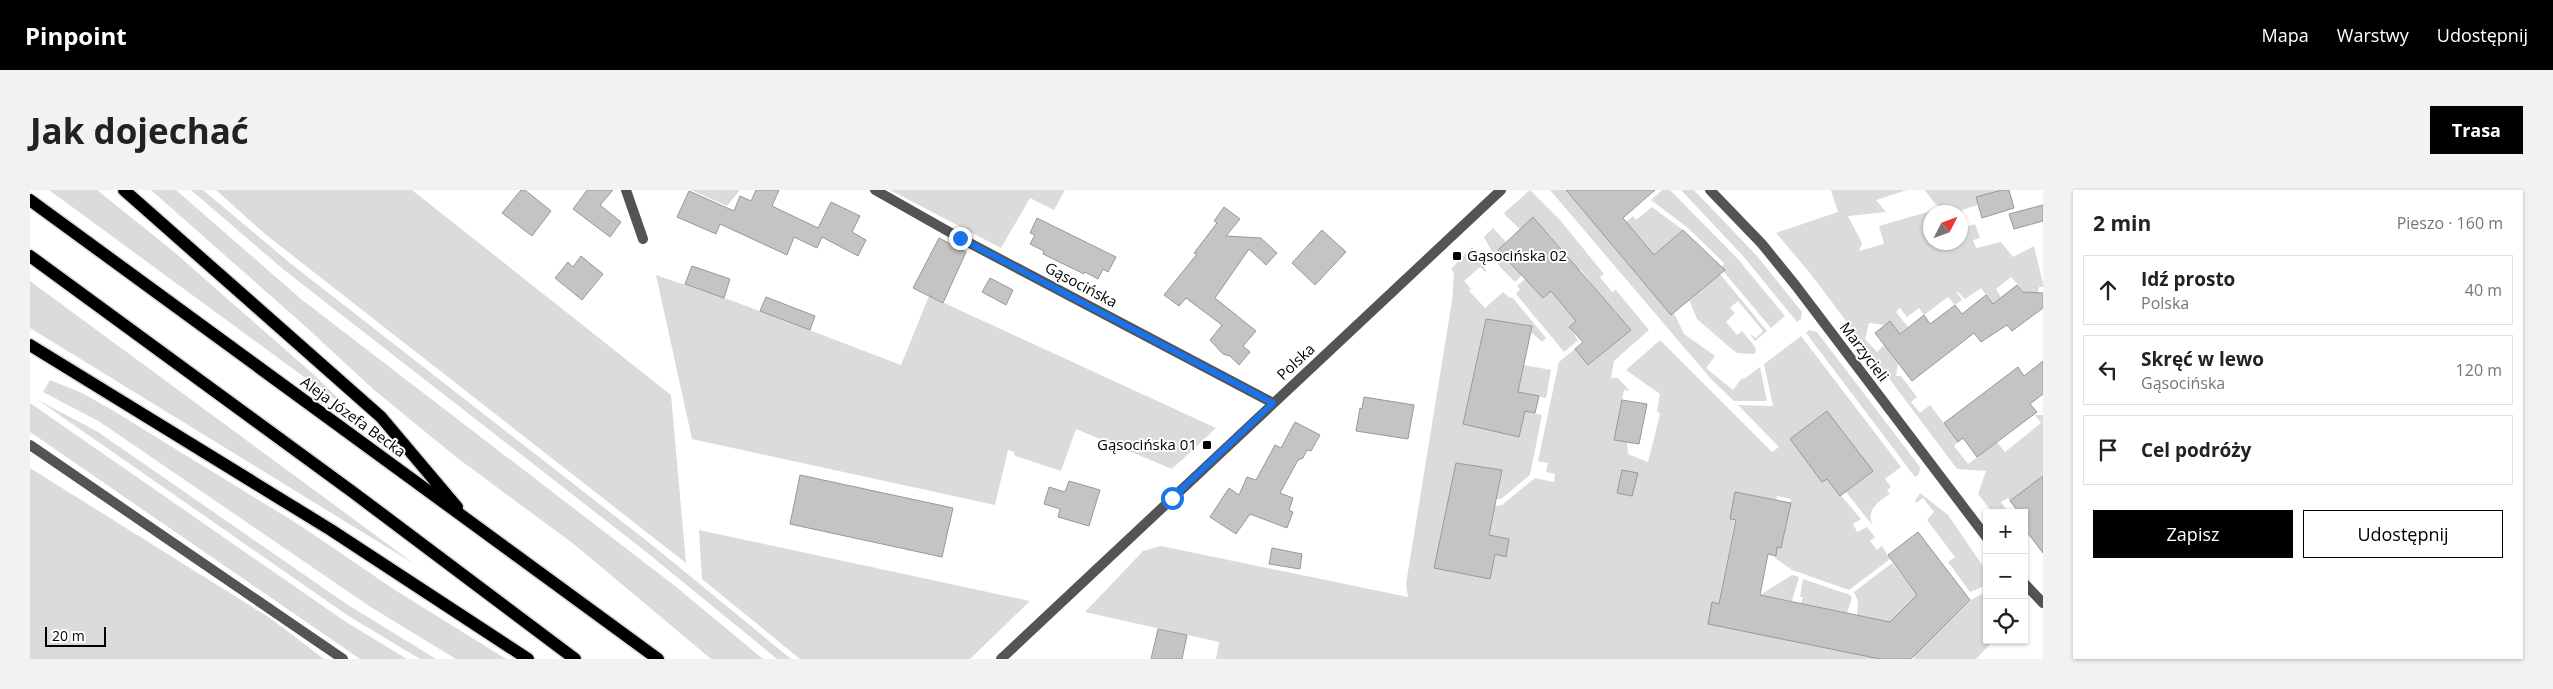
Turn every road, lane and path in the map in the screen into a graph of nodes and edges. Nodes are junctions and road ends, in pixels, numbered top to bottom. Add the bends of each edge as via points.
1 (124, 190) edge
2 (626, 190) edge
3 (875, 190) edge
4 (1501, 190) edge
5 (1710, 190) edge
6 (30, 200) edge
7 (643, 238) dead end
8 (30, 256) edge
9 (30, 345) edge
10 (1273, 403) junction
11 (30, 445) edge
12 (472, 524) junction
13 (1983, 533) edge
14 (2028, 587) edge
15 (2043, 603) edge
16 (343, 659) edge
17 (528, 659) edge
18 (576, 659) edge
19 (658, 659) edge
20 (1001, 659) edge

1 - 12 main road via 382,417
2 - 7 street
3 - 10 street, Gąsocińska
4 - 10 street, Polska
5 - 13 street, Marzycieli via 1762,244
6 - 12 main road, Aleja Józefa Becka
8 - 18 main road
9 - 17 main road via 331,530
10 - 20 street, Polska
11 - 16 street
12 - 19 main road, Aleja Józefa Becka
14 - 15 street

